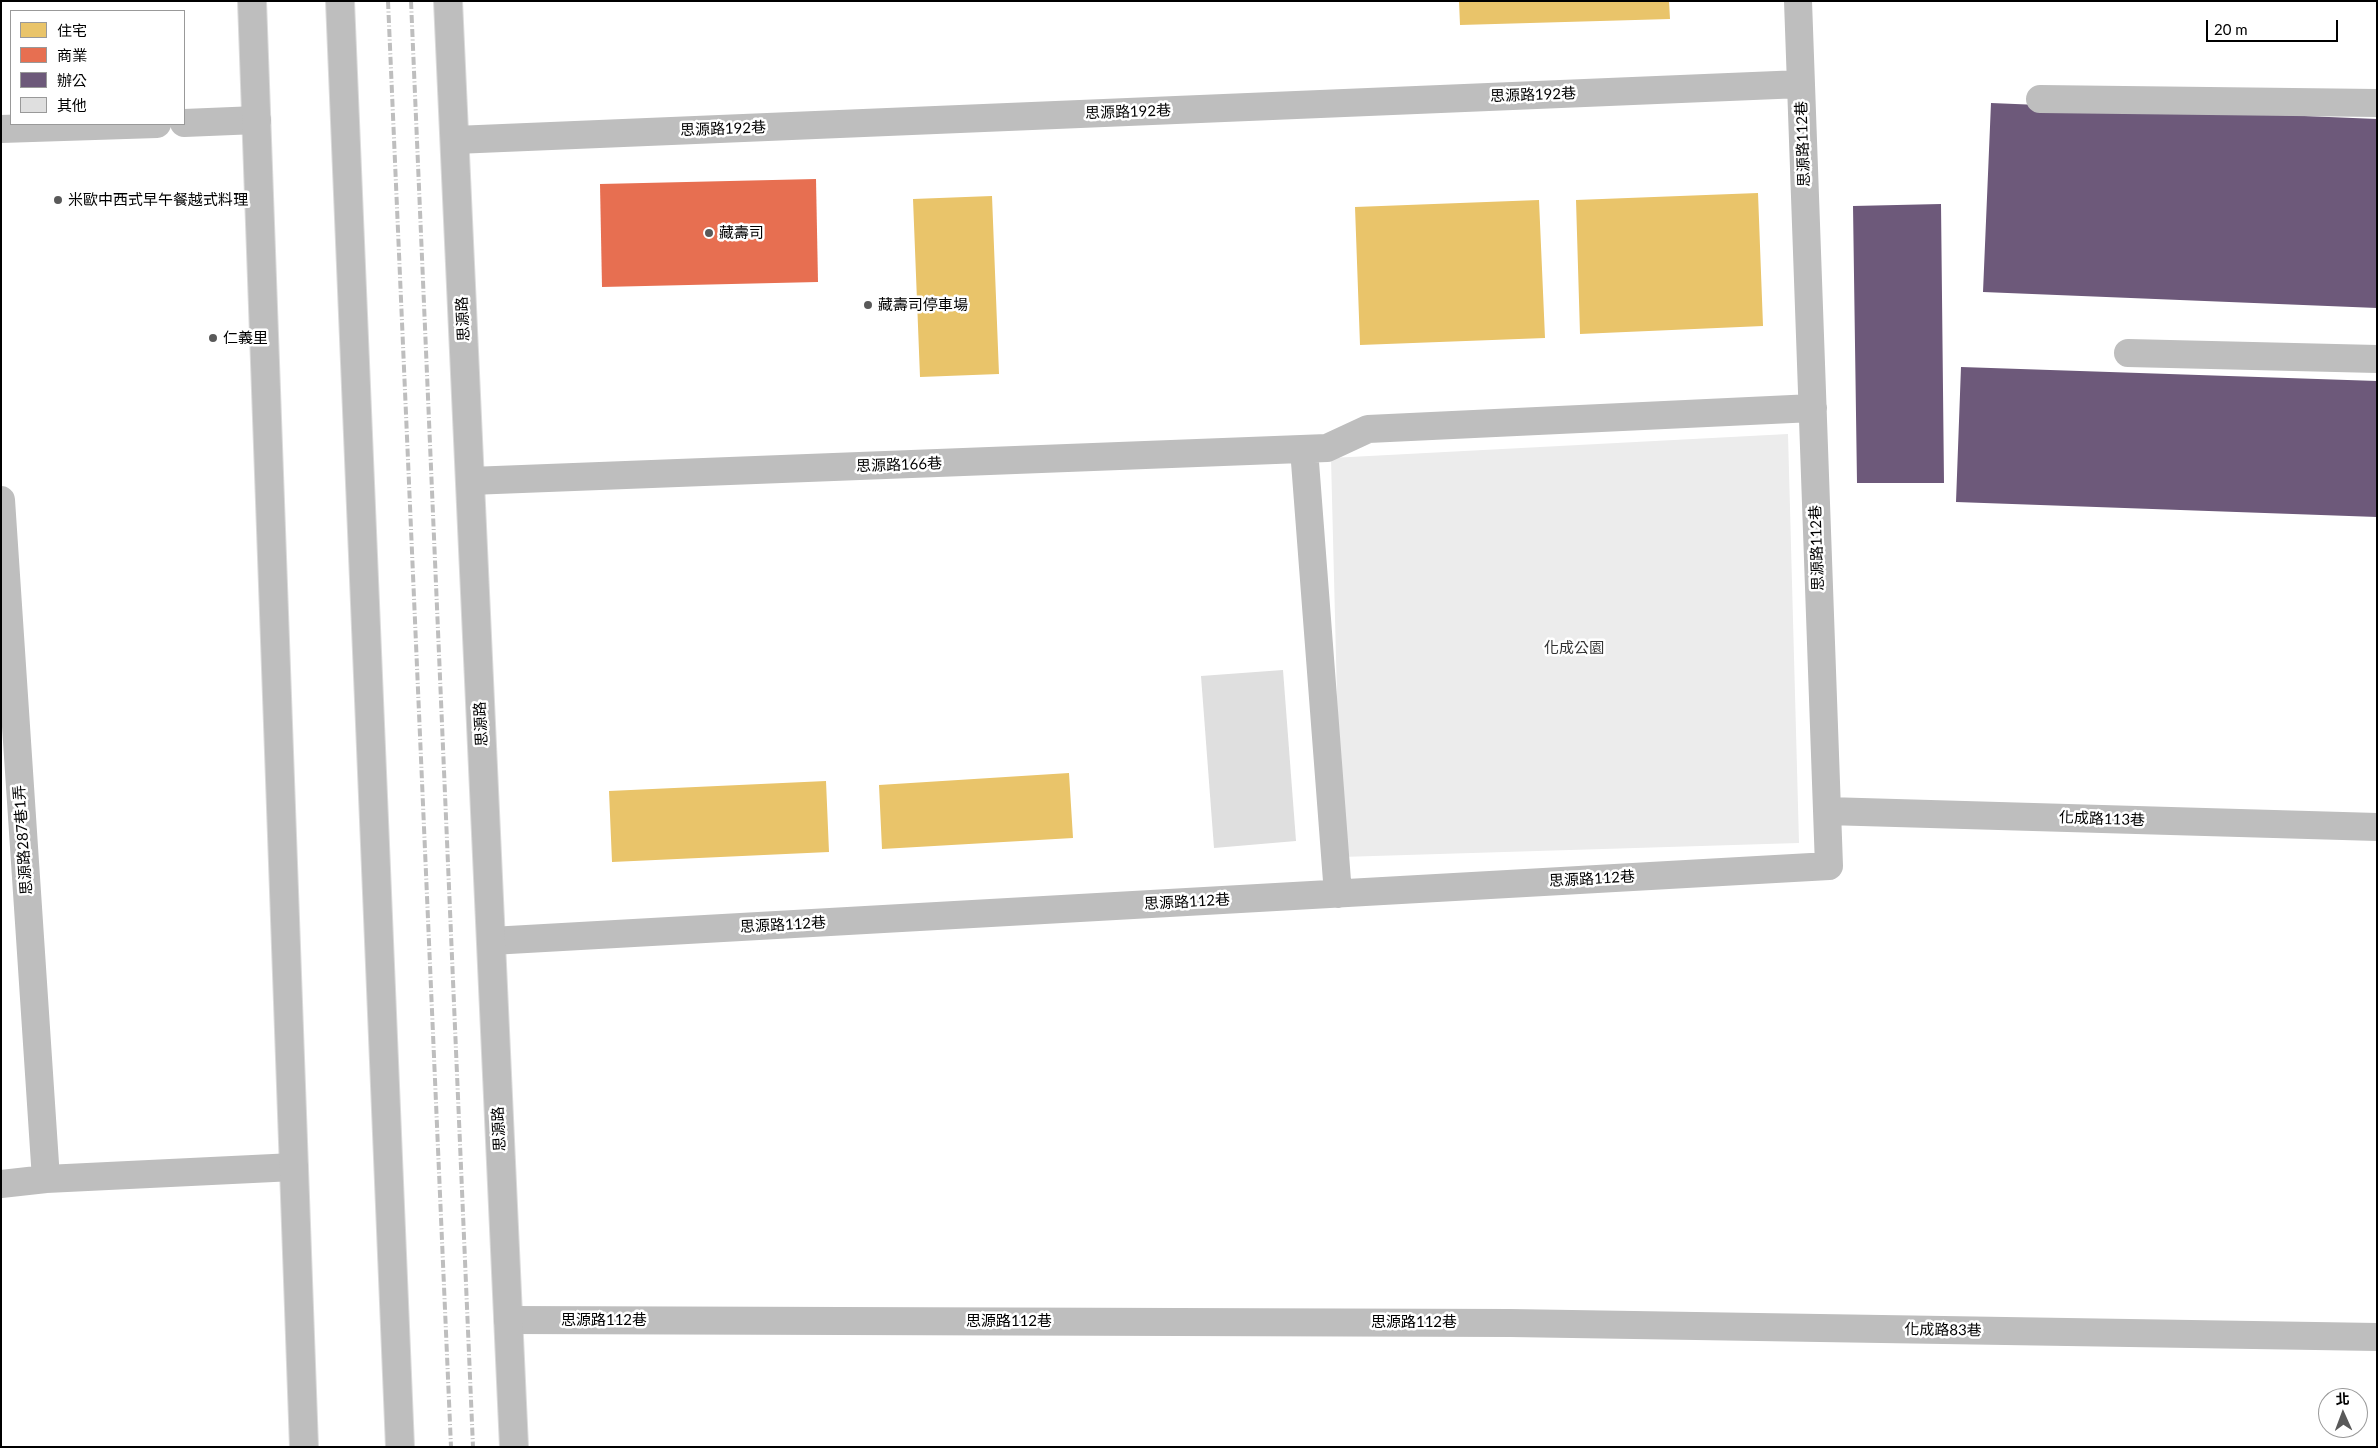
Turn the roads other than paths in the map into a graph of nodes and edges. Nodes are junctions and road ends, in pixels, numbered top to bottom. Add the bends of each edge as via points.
1 (252, 1) edge
2 (340, 1) edge
3 (448, 1) edge
4 (1798, 1) edge
5 (1801, 84) junction
6 (2040, 99) dead end
7 (2377, 104) edge
8 (257, 120) junction
9 (185, 123) edge
10 (126, 125) edge
11 (1, 129) edge
12 (455, 140) junction
13 (2128, 353) dead end
14 (2377, 359) edge
15 (1812, 408) junction
16 (1316, 449) junction
17 (470, 481) junction
18 (1, 500) edge
19 (2, 553) edge
20 (1827, 811) junction
21 (2377, 827) edge
22 (1338, 894) junction
23 (491, 942) junction
24 (294, 1167) junction
25 (46, 1179) junction
26 (1, 1184) edge
27 (508, 1320) junction
28 (1510, 1323) joint
29 (2377, 1338) edge
30 (304, 1447) edge
31 (400, 1447) edge
32 (514, 1447) edge

1 - 8 street
2 - 31 street
3 - 12 street, 思源路
4 - 5 street, 思源路112巷
5 - 12 street, 思源路192巷
5 - 15 street, 思源路112巷
6 - 7 street
8 - 9 street
8 - 24 street
10 - 11 street
12 - 17 street, 思源路
13 - 14 street
15 - 16 street via 1368,428
15 - 20 street, 思源路112巷
16 - 17 street, 思源路166巷
16 - 22 street
17 - 23 street, 思源路
18 - 19 street, 思源路287巷1弄
19 - 25 street, 思源路287巷1弄
20 - 21 street, 化成路113巷
20 - 22 street, 思源路112巷 via 1828,866
22 - 23 street, 思源路112巷
23 - 27 street, 思源路
24 - 25 street
24 - 30 street
25 - 26 street
27 - 28 street, 思源路112巷
27 - 32 street, 思源路
28 - 29 street, 化成路83巷

